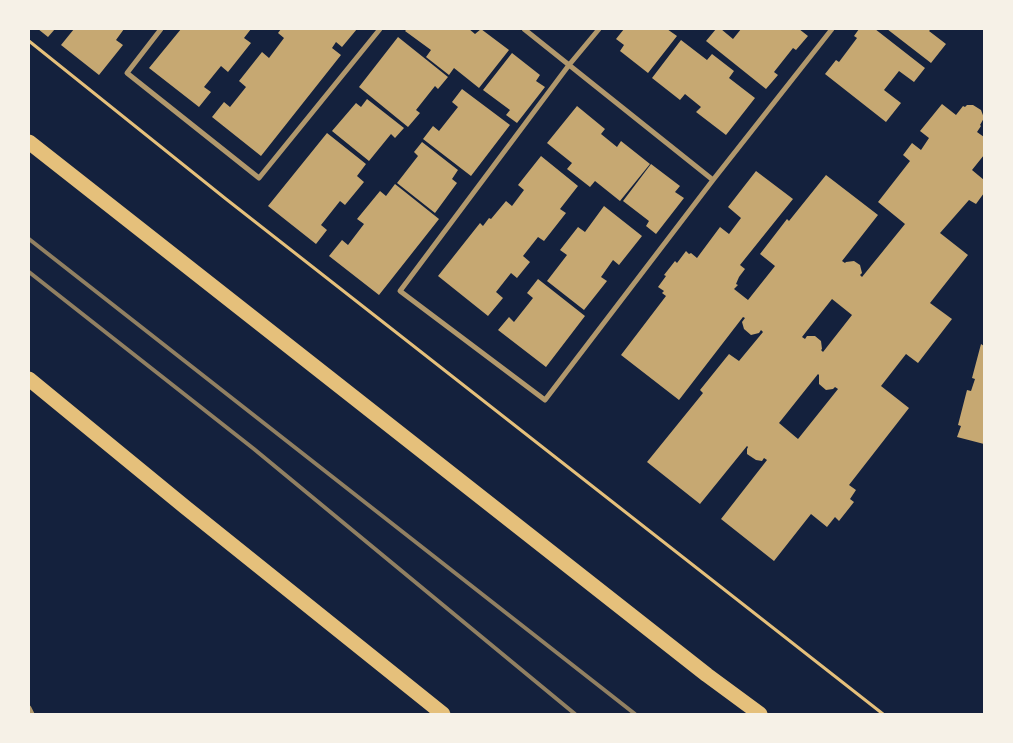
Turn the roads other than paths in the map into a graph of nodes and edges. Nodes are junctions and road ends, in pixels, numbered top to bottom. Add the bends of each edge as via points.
1 (161, 29) edge
2 (380, 29) edge
3 (524, 29) edge
4 (599, 29) edge
5 (832, 29) edge
6 (570, 65) junction
7 (29, 142) edge
8 (713, 180) junction
9 (29, 379) edge
10 (29, 708) edge
11 (32, 714) edge
12 (443, 714) edge
13 (760, 714) edge

1 - 2 street via 127,72 259,178
3 - 6 street
4 - 6 street
5 - 8 street
6 - 8 street
6 - 8 street via 400,291 545,400
7 - 13 highway
9 - 12 highway
10 - 11 street

